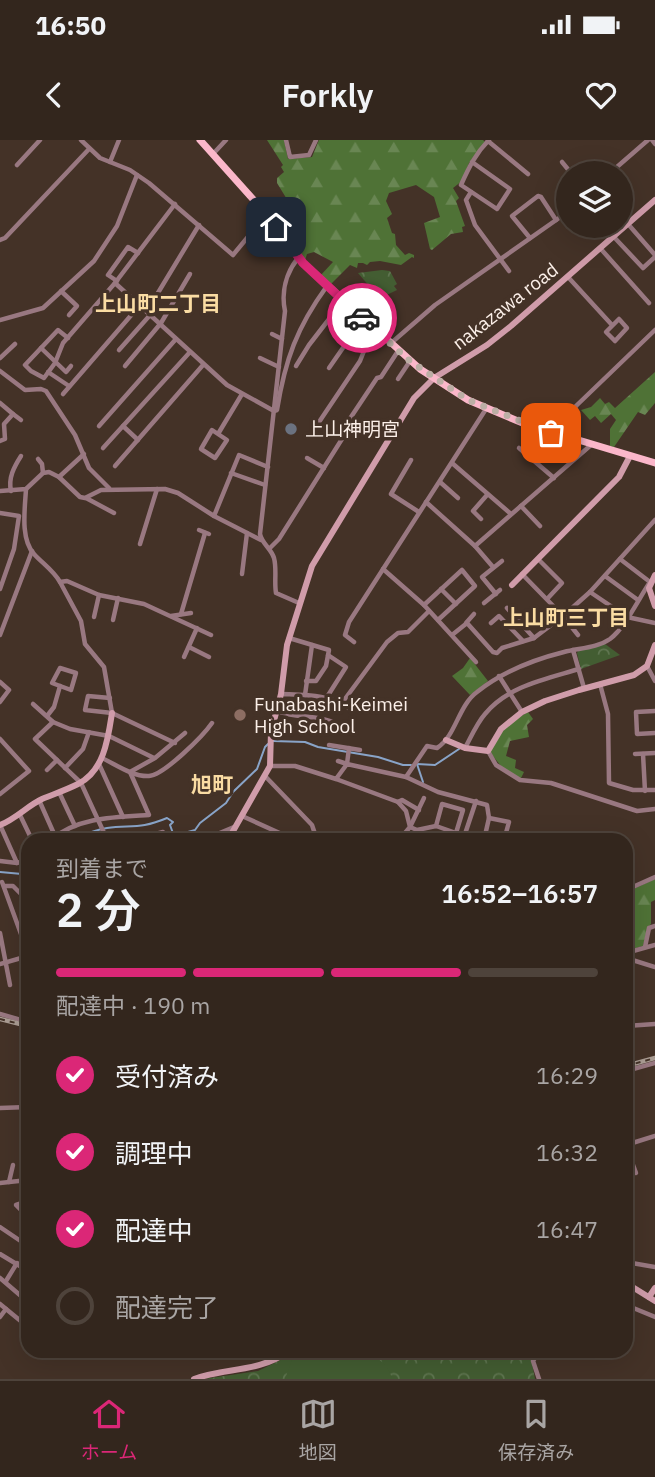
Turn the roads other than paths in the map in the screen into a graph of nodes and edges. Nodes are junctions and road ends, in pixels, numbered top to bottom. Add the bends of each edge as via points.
1 (40, 140) edge
2 (81, 140) edge
3 (118, 140) edge
4 (200, 140) edge
5 (226, 140) edge
6 (286, 140) edge
7 (316, 140) edge
8 (488, 141) edge
9 (652, 141) edge
10 (89, 149) junction
11 (213, 154) junction
12 (626, 161) edge
13 (110, 162) junction
14 (472, 162) junction
15 (17, 165) dead end
16 (528, 174) dead end
17 (137, 175) junction
18 (471, 192) junction
19 (655, 200) edge
20 (175, 204) junction
21 (267, 215) junction
22 (633, 219) edge
23 (556, 220) joint
24 (199, 225) junction
25 (633, 229) edge
26 (530, 238) junction
27 (611, 238) edge
28 (615, 238) edge
29 (0, 240) edge
30 (600, 248) junction
31 (138, 253) junction
32 (655, 256) edge
33 (298, 257) junction
34 (500, 260) junction
35 (509, 271) dead end
36 (190, 274) dead end
37 (568, 277) junction
38 (116, 282) junction
39 (327, 286) junction
40 (61, 291) junction
41 (343, 301) junction
42 (649, 303) dead end
43 (140, 305) junction
44 (149, 313) junction
45 (69, 315) dead end
46 (363, 319) junction
47 (0, 320) edge
48 (161, 323) junction
49 (612, 325) junction
50 (655, 330) edge
51 (272, 334) dead end
52 (379, 334) junction
53 (68, 338) junction
54 (282, 338) junction
55 (176, 339) junction
56 (15, 344) dead end
57 (390, 344) junction
58 (41, 348) junction
59 (120, 350) dead end
60 (398, 351) junction
61 (190, 352) junction
62 (0, 358) edge
63 (260, 358) dead end
64 (410, 361) junction
65 (55, 363) junction
66 (204, 365) junction
67 (71, 366) dead end
68 (125, 366) dead end
69 (296, 366) dead end
70 (279, 367) junction
71 (329, 368) dead end
72 (0, 371) edge
73 (48, 372) junction
74 (434, 378) junction
75 (398, 379) dead end
76 (69, 386) junction
77 (63, 394) dead end
78 (242, 394) junction
79 (0, 403) edge
80 (486, 408) junction
81 (274, 411) junction
82 (13, 414) junction
83 (21, 420) dead end
84 (99, 426) dead end
85 (123, 426) junction
86 (313, 431) dead end
87 (551, 433) junction
88 (218, 434) junction
89 (138, 440) junction
90 (0, 441) edge
91 (591, 445) junction
92 (103, 448) dead end
93 (519, 449) dead end
94 (84, 454) junction
95 (21, 456) dead end
96 (630, 456) junction
97 (307, 458) dead end
98 (38, 459) dead end
99 (411, 460) dead end
100 (452, 463) junction
101 (655, 463) edge
102 (116, 466) dead end
103 (268, 467) junction
104 (324, 468) junction
105 (43, 473) junction
106 (231, 473) junction
107 (59, 477) junction
108 (554, 478) junction
109 (440, 482) junction
110 (265, 485) junction
111 (26, 489) junction
112 (109, 489) junction
113 (157, 489) junction
114 (0, 491) edge
115 (11, 491) junction
116 (487, 495) junction
117 (85, 498) junction
118 (458, 498) dead end
119 (426, 502) junction
120 (521, 506) junction
121 (419, 512) junction
122 (0, 513) edge
123 (114, 513) dead end
124 (511, 514) junction
125 (214, 516) junction
126 (481, 519) dead end
127 (655, 520) edge
128 (540, 526) dead end
129 (199, 530) dead end
130 (247, 533) junction
131 (261, 540) junction
132 (140, 544) dead end
133 (475, 546) junction
134 (270, 549) junction
135 (32, 551) junction
136 (538, 558) junction
137 (620, 559) junction
138 (502, 561) dead end
139 (494, 567) junction
140 (383, 569) junction
141 (242, 573) dead end
142 (522, 574) junction
143 (655, 575) edge
144 (605, 576) junction
145 (61, 582) junction
146 (650, 582) junction
147 (512, 584) dead end
148 (0, 587) edge
149 (441, 589) junction
150 (590, 593) junction
151 (99, 595) junction
152 (118, 598) junction
153 (548, 598) junction
154 (638, 600) junction
155 (299, 603) junction
156 (484, 603) dead end
157 (456, 604) junction
158 (424, 605) junction
159 (655, 607) edge
160 (507, 608) dead end
161 (429, 611) junction
162 (191, 613) dead end
163 (181, 614) junction
164 (474, 614) dead end
165 (170, 616) junction
166 (562, 616) junction
167 (627, 617) junction
168 (94, 618) dead end
169 (113, 620) dead end
170 (438, 620) junction
171 (466, 623) junction
172 (491, 623) dead end
173 (655, 623) edge
174 (197, 628) junction
175 (0, 635) edge
176 (211, 635) dead end
177 (452, 635) junction
178 (578, 635) dead end
179 (289, 638) junction
180 (534, 638) junction
181 (523, 641) junction
182 (354, 642) dead end
183 (312, 645) junction
184 (655, 645) edge
185 (189, 647) junction
186 (573, 650) junction
187 (328, 655) junction
188 (184, 657) dead end
189 (209, 657) dead end
190 (653, 657) edge
191 (476, 662) dead end
192 (647, 666) junction
193 (579, 669) junction
194 (499, 676) junction
195 (306, 681) junction
196 (655, 681) edge
197 (0, 682) edge
198 (600, 683) junction
199 (60, 686) junction
200 (584, 688) junction
201 (509, 693) junction
202 (281, 694) junction
203 (305, 695) junction
204 (327, 697) junction
205 (110, 698) junction
206 (0, 702) edge
207 (342, 703) junction
208 (33, 704) dead end
209 (350, 709) dead end
210 (276, 711) junction
211 (655, 711) edge
212 (522, 712) junction
213 (112, 713) junction
214 (47, 716) junction
215 (53, 722) junction
216 (212, 723) dead end
217 (335, 723) dead end
218 (89, 732) junction
219 (185, 733) dead end
220 (655, 733) edge
221 (109, 736) junction
222 (0, 739) edge
223 (446, 740) junction
224 (175, 743) junction
225 (329, 745) dead end
226 (349, 748) junction
227 (466, 748) junction
228 (360, 750) dead end
229 (488, 751) junction
230 (655, 753) edge
231 (635, 754) dead end
232 (643, 754) junction
233 (155, 758) junction
234 (57, 760) junction
235 (100, 761) junction
236 (338, 761) dead end
237 (347, 764) junction
238 (270, 766) junction
239 (65, 768) junction
240 (47, 770) dead end
241 (130, 772) junction
242 (265, 776) junction
243 (405, 777) junction
244 (336, 779) junction
245 (81, 783) junction
246 (0, 784) edge
247 (655, 790) edge
248 (645, 791) junction
249 (2, 792) edge
250 (59, 792) junction
251 (424, 798) dead end
252 (39, 800) junction
253 (475, 801) junction
254 (398, 802) junction
255 (655, 809) edge
256 (419, 810) junction
257 (20, 815) junction
258 (241, 815) junction
259 (123, 817) junction
260 (489, 818) junction
261 (98, 819) junction
262 (0, 825) edge
263 (436, 826) junction
264 (75, 827) junction
265 (234, 827) junction
266 (410, 827) junction
267 (163, 832) dead end
268 (29, 833) edge
269 (51, 833) edge
270 (63, 833) edge
271 (102, 833) edge
272 (159, 833) edge
273 (220, 833) edge
274 (231, 833) edge
275 (280, 833) edge
276 (315, 833) edge
277 (405, 833) edge
278 (456, 833) joint
279 (466, 833) edge
280 (486, 833) edge
281 (506, 833) edge
282 (0, 861) edge
283 (21, 862) edge
284 (17, 863) junction
285 (655, 877) edge
286 (633, 887) edge
287 (21, 894) edge
288 (655, 926) edge
289 (0, 933) edge
290 (21, 936) edge
291 (655, 945) edge
292 (645, 947) junction
293 (633, 953) edge
294 (21, 959) edge
295 (633, 959) edge
296 (3, 963) edge
297 (655, 967) edge
298 (10, 985) dead end
299 (0, 1014) edge
300 (21, 1019) edge
301 (655, 1024) edge
302 (633, 1026) edge
303 (655, 1063) edge
304 (633, 1069) edge
305 (21, 1107) edge
306 (0, 1108) edge
307 (655, 1136) edge
308 (633, 1143) edge
309 (633, 1165) edge
310 (13, 1166) dead end
311 (636, 1173) dead end
312 (21, 1181) edge
313 (9, 1182) junction
314 (0, 1183) edge
315 (0, 1227) edge
316 (21, 1241) edge
317 (0, 1254) edge
318 (633, 1263) edge
319 (18, 1264) junction
320 (21, 1266) edge
321 (655, 1267) edge
322 (0, 1278) edge
323 (6, 1281) junction
324 (633, 1287) edge
325 (655, 1288) edge
326 (21, 1295) edge
327 (652, 1299) edge
328 (0, 1304) edge
329 (633, 1308) edge
330 (6, 1309) junction
331 (0, 1317) edge
332 (655, 1317) edge
333 (21, 1321) edge
334 (276, 1358) edge
335 (535, 1358) edge
336 (194, 1379) edge
337 (539, 1379) edge

1 - 15 street
2 - 10 street
3 - 13 street
4 - 11 main road
5 - 11 street
6 - 7 street via 290,157 309,155
8 - 14 street
8 - 16 street
9 - 12 street
10 - 13 street
10 - 29 street
11 - 21 main road
13 - 17 street
14 - 18 street via 459,184
14 - 18 street via 510,189 497,209
17 - 20 street
17 - 40 street via 108,241
18 - 34 street via 466,200 475,225
19 - 22 street, nakazawa road
20 - 24 street
20 - 31 street
21 - 24 street via 233,255
21 - 33 main road
23 - 26 street
23 - 26 street via 538,196 512,216
24 - 44 street
25 - 32 street
26 - 34 street
27 - 30 street, nakazawa road
28 - 32 street via 643,268
30 - 37 street, nakazawa road
30 - 42 street
31 - 38 street
31 - 38 street via 128,247 108,275
33 - 39 main road
33 - 54 street via 282,299
34 - 35 street
34 - 57 street via 435,305
36 - 48 street
37 - 49 street
37 - 74 street, nakazawa road via 496,338
38 - 43 street
38 - 53 street
39 - 41 main road
39 - 81 street via 292,345 278,410
40 - 45 street via 77,306
40 - 47 street via 43,308
41 - 46 main road
41 - 69 street via 306,343
43 - 44 street
43 - 76 street
44 - 48 street
44 - 59 street
46 - 52 main road
46 - 71 street
48 - 55 street
48 - 68 street
49 - 49 street via 606,332 615,341 627,328 619,319
50 - 87 street
51 - 54 street
52 - 57 main road
52 - 86 street
53 - 58 street via 58,330
53 - 65 street
54 - 70 street
55 - 61 street
55 - 84 street
56 - 62 street
57 - 60 main road
58 - 65 street
58 - 73 street via 26,365 44,378
60 - 64 main road
60 - 104 street via 349,420
61 - 66 street
61 - 85 street
63 - 70 street
64 - 74 main road
64 - 75 street
65 - 67 street via 66,372
65 - 73 street
66 - 78 street
66 - 89 street
70 - 81 street
72 - 94 street via 25,390 46,391
73 - 76 street
74 - 80 main road
74 - 155 street, nakazawa road via 409,405 312,566
76 - 77 street
78 - 81 street
78 - 88 street
79 - 82 street
80 - 87 main road
80 - 100 street
81 - 103 street
82 - 83 street
82 - 90 street via 4,424 5,439
85 - 89 street
85 - 92 street
87 - 91 main road
88 - 88 street via 227,440 215,458 201,449 212,430
89 - 102 street
91 - 96 main road
91 - 108 street
93 - 108 street
94 - 107 street
94 - 112 street via 89,468
95 - 115 street via 9,483
96 - 101 main road
96 - 136 street via 619,477
97 - 104 street
98 - 105 street
99 - 121 street via 391,494
100 - 109 street
100 - 116 street
103 - 106 street via 239,455
103 - 110 street
104 - 134 street
105 - 107 street
105 - 111 street
106 - 110 street
106 - 125 street
107 - 117 street
108 - 120 street
109 - 118 street
109 - 119 street
110 - 131 street
111 - 115 street
111 - 135 street via 27,540
112 - 113 street
112 - 117 street
113 - 125 street via 178,493
113 - 132 street
114 - 115 street
116 - 124 street
116 - 126 street via 473,512
117 - 123 street
119 - 121 street
119 - 133 street
120 - 124 street
120 - 128 street
121 - 140 street
122 - 148 street via 19,516 14,549
124 - 133 street
125 - 130 street
127 - 137 street
129 - 163 street via 207,534
130 - 131 street
130 - 141 street
131 - 134 street
133 - 139 street
134 - 155 street via 276,593
135 - 145 street
135 - 175 street
136 - 142 street
136 - 153 street via 562,583
137 - 144 street
137 - 146 street
138 - 139 street
139 - 156 street via 482,577 498,592
140 - 158 street
140 - 182 street via 349,622 345,635
142 - 147 street
142 - 153 street
143 - 146 street
144 - 150 street
144 - 154 street
145 - 151 street
145 - 205 street via 81,621 85,644 103,667
146 - 154 street
146 - 159 street
149 - 157 street
149 - 157 street via 462,570 475,586
149 - 158 street
150 - 166 street
150 - 167 street
151 - 152 street
151 - 168 street
152 - 165 street
152 - 169 street
153 - 166 street
154 - 167 street
155 - 179 street, nakazawa road
157 - 170 street
158 - 161 street
160 - 180 street
161 - 170 street
161 - 207 street via 408,632 387,642
162 - 163 street
163 - 165 street
164 - 171 street
165 - 174 street
166 - 178 street
166 - 180 street
167 - 173 street
167 - 186 street via 608,640
170 - 177 street
171 - 177 street
171 - 181 street via 494,653
172 - 181 street via 499,616
174 - 176 street
174 - 185 street
177 - 191 street
179 - 183 street
179 - 202 street, nakazawa road
180 - 181 street
183 - 187 street via 329,650
183 - 195 street
184 - 190 street
185 - 188 street
185 - 189 street
186 - 193 street
186 - 194 street
187 - 195 street via 316,681
187 - 204 street via 346,667
190 - 192 street
192 - 196 street
192 - 198 street via 634,675
193 - 200 street
193 - 201 street
194 - 201 street
194 - 223 street via 471,697
195 - 203 street
197 - 206 street via 9,690
198 - 200 street
198 - 248 street via 608,714 609,783
199 - 199 street via 71,690 76,673 60,668 52,683
199 - 214 street
200 - 212 street
201 - 212 street
201 - 227 street via 484,714
202 - 203 street
202 - 210 street, nakazawa road
203 - 204 street
204 - 207 street
205 - 213 street
205 - 213 street via 88,695 85,710
207 - 209 street
208 - 214 street
210 - 217 street
210 - 238 street, nakazawa road
211 - 220 street via 636,712 637,734
212 - 229 street via 501,729
213 - 221 street
213 - 224 street
214 - 215 street
215 - 218 street
215 - 234 street via 35,739
216 - 241 street via 160,773
218 - 221 street
218 - 239 street via 83,749
219 - 224 street
221 - 233 street
221 - 235 street
222 - 249 street via 29,771
223 - 227 street
223 - 243 street via 437,748 427,746
224 - 233 street
225 - 226 street
226 - 228 street
226 - 237 street
227 - 229 street
229 - 255 street via 496,765 520,779 551,783 637,811
230 - 232 street
231 - 232 street
232 - 248 street
233 - 241 street
234 - 239 street
234 - 240 street
235 - 241 street
235 - 245 street
235 - 259 street
236 - 237 street
237 - 243 street
237 - 244 street
238 - 242 street
238 - 244 street via 295,766
239 - 245 street
241 - 259 street via 149,815
242 - 258 street
242 - 276 street
243 - 253 street
244 - 254 street
245 - 250 street
245 - 261 street
246 - 249 street
247 - 248 street
250 - 252 street
250 - 264 street
251 - 256 street
252 - 257 street
252 - 269 street
253 - 260 street via 487,805
253 - 279 street
254 - 256 street
254 - 266 street
256 - 266 street
257 - 262 street
257 - 268 street
258 - 265 street
258 - 275 street
259 - 261 street
260 - 280 street
260 - 281 street via 509,822
261 - 264 street
261 - 271 street
262 - 284 street
263 - 266 street
263 - 278 street
263 - 278 street via 442,804 463,810
264 - 270 street
265 - 273 street
265 - 274 street
266 - 277 street
267 - 272 street
282 - 284 street
283 - 284 street
285 - 286 street
287 - 290 street via 3,884
288 - 292 street via 649,928
289 - 296 street
291 - 292 street
292 - 293 street
294 - 296 street
295 - 297 street
296 - 298 street
299 - 300 street
301 - 302 street
303 - 304 street
305 - 306 street
307 - 308 street
309 - 311 street
310 - 313 street
312 - 313 street
313 - 314 street
315 - 316 street
317 - 319 street
318 - 321 street
319 - 320 street
319 - 323 street
322 - 323 street
323 - 326 street
324 - 327 street
325 - 327 street
328 - 330 street
329 - 332 street
330 - 331 street
330 - 333 street
334 - 336 street via 261,1366
335 - 337 street

